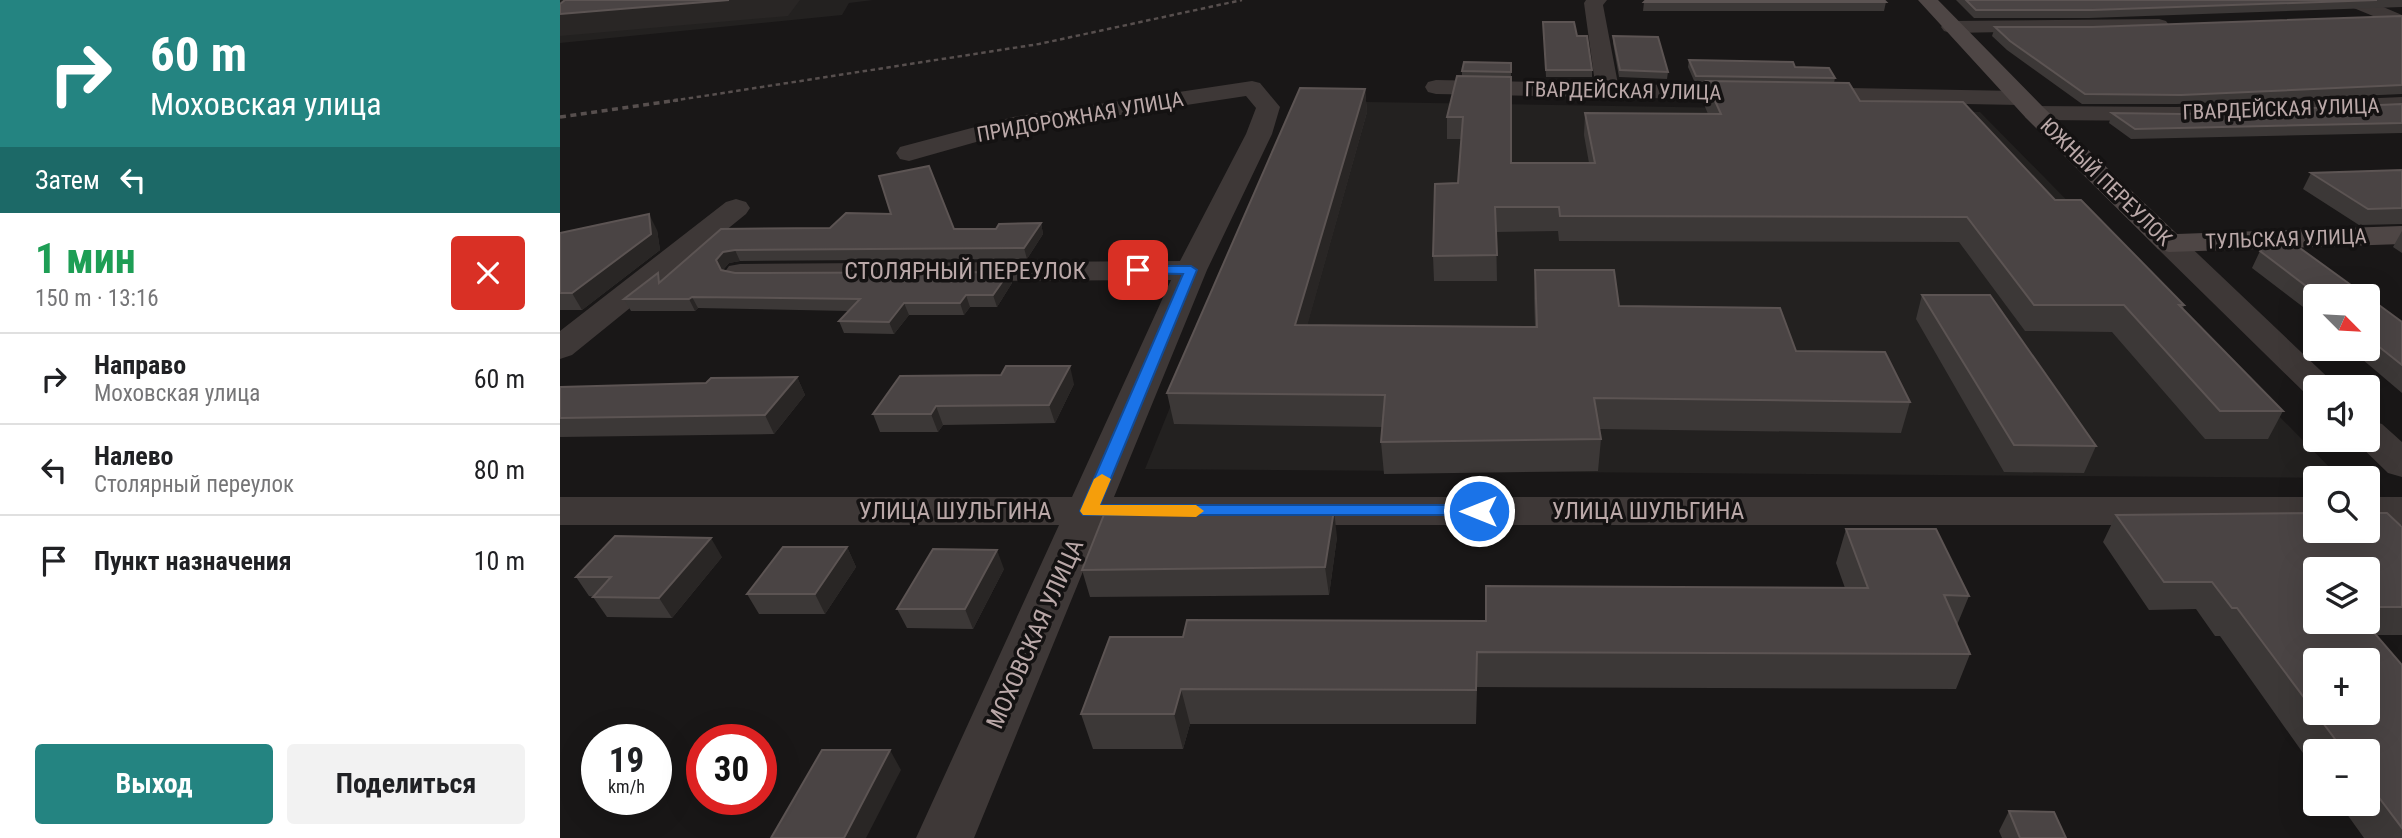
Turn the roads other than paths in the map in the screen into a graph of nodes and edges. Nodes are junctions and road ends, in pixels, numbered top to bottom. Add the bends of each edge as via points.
1 (1927, 0) edge
2 (1596, 2) edge
3 (2351, 9) edge
4 (2398, 18) edge
5 (2179, 24) edge
6 (1951, 27) junction
7 (1252, 88) joint
8 (1436, 88) dead end
9 (1608, 92) junction
10 (2402, 104) edge
11 (2027, 105) junction
12 (909, 153) dead end
13 (736, 208) dead end
14 (2402, 235) edge
15 (2169, 243) junction
16 (1191, 270) junction
17 (740, 273) edge
18 (560, 348) edge
19 (2307, 375) edge
20 (2380, 443) edge
21 (2401, 463) edge
22 (560, 511) edge
23 (1089, 511) junction
24 (2303, 511) edge
25 (2380, 511) edge
26 (2402, 511) edge
27 (945, 838) edge

1 - 6 main road, ЮЖНЫЙ ПЕРЕУЛОК
2 - 9 street
3 - 4 street
5 - 6 street
6 - 11 main road, ЮЖНЫЙ ПЕРЕУЛОК
7 - 12 street, ПРИДОРОЖНАЯ УЛИЦА via 1013,124
7 - 16 street, МОХОВСКАЯ УЛИЦА via 1268,107 1259,134
8 - 9 street, ГВАРДЕЙСКАЯ УЛИЦА
9 - 11 street, ГВАРДЕЙСКАЯ УЛИЦА
10 - 11 street, ГВАРДЕЙСКАЯ УЛИЦА via 2177,114
11 - 15 main road, ЮЖНЫЙ ПЕРЕУЛОК
13 - 18 street
14 - 15 main road, ТУЛЬСКАЯ УЛИЦА
15 - 19 street, ЮЖНЫЙ ПЕРЕУЛОК
16 - 17 street, СТОЛЯРНЫЙ ПЕРЕУЛОК
16 - 23 street, МОХОВСКАЯ УЛИЦА
20 - 21 street
22 - 23 street, УЛИЦА ШУЛЬГИНА
23 - 24 street, УЛИЦА ШУЛЬГИНА
23 - 27 street, МОХОВСКАЯ УЛИЦА
25 - 26 street

